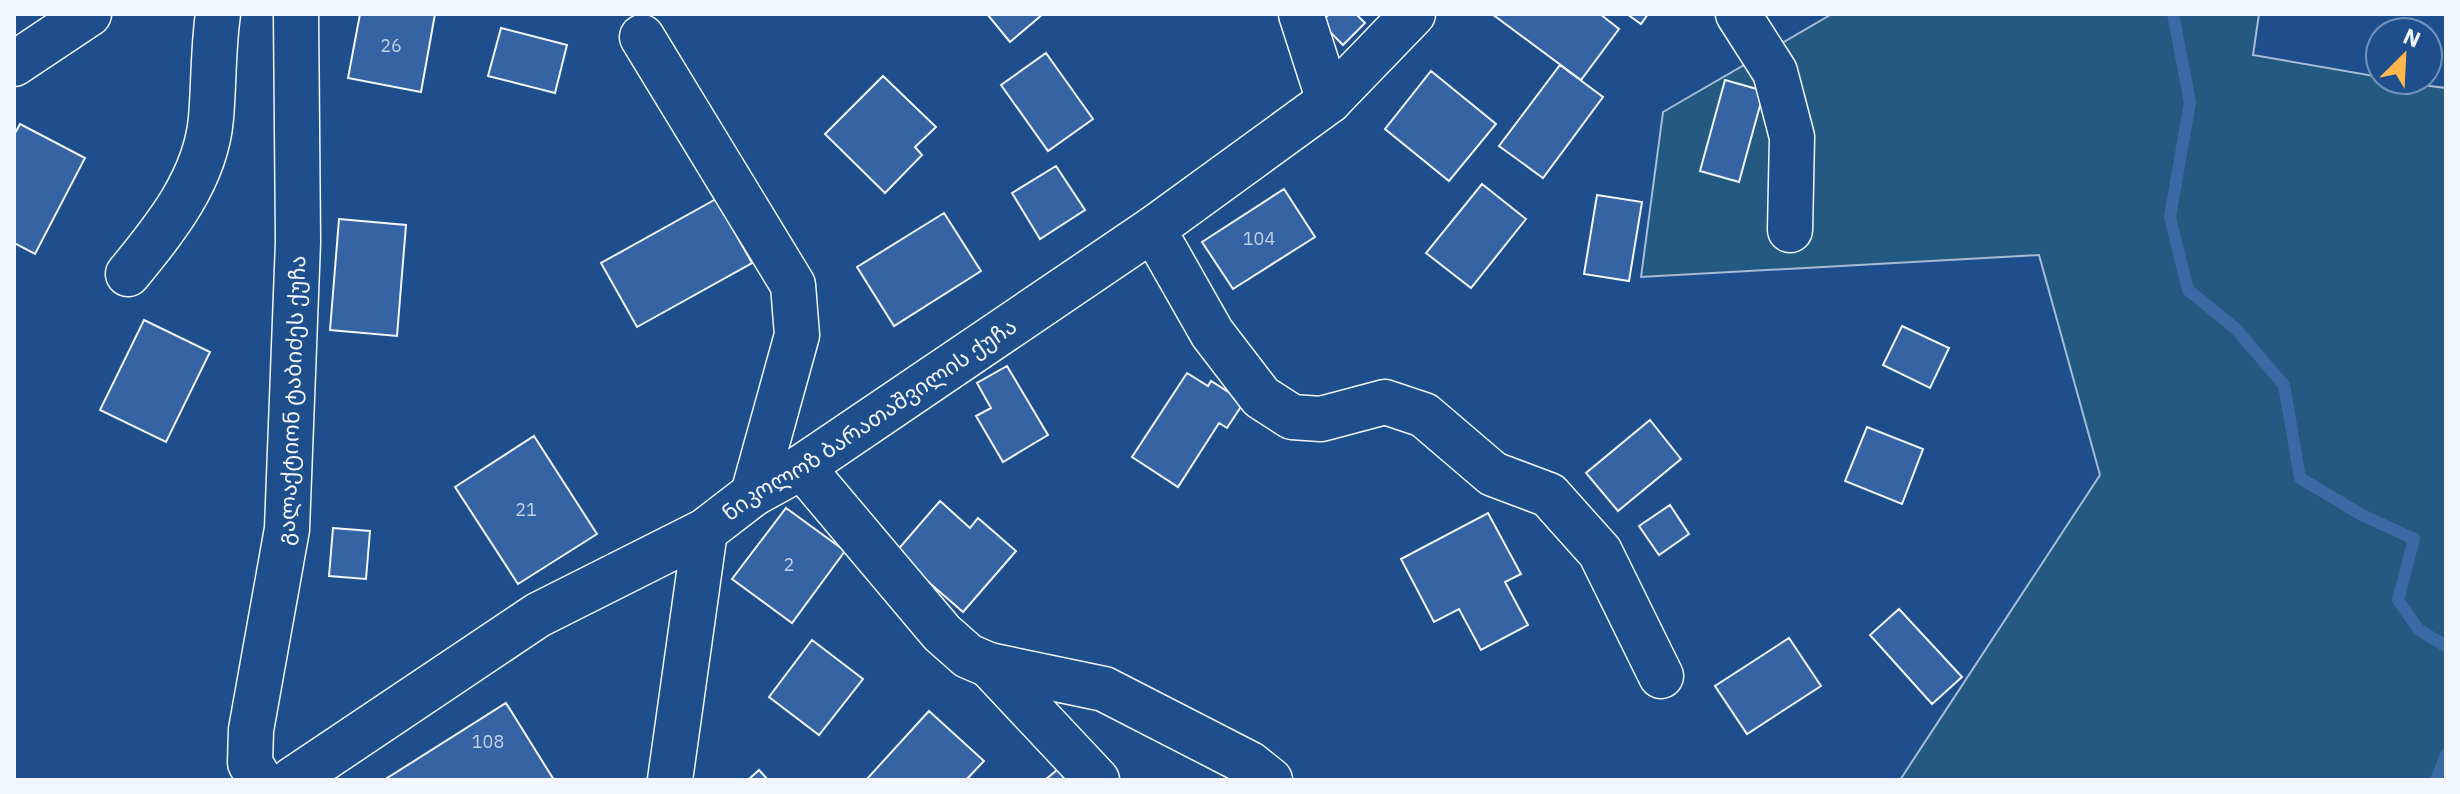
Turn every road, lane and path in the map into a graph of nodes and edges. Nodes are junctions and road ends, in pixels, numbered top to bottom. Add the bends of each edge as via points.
1 (89, 14) edge
2 (218, 14) edge
3 (296, 14) edge
4 (1301, 14) edge
5 (1413, 14) edge
6 (1738, 14) edge
7 (642, 37) dead end
8 (14, 64) edge
9 (1329, 101) junction
10 (1153, 229) junction
11 (1790, 230) dead end
12 (128, 274) dead end
13 (802, 467) junction
14 (753, 494) junction
15 (705, 531) junction
16 (989, 665) junction
17 (1661, 676) dead end
18 (260, 780) edge
19 (292, 780) edge
20 (670, 780) edge
21 (1097, 780) edge
22 (1270, 780) edge

1 - 8 street
2 - 12 street via 211,121 196,172 171,222
3 - 18 street, გალაქტიონ ტაბიძეს ქუჩა via 298,242 287,529 251,730 250,763
4 - 9 street
5 - 9 street, ნიკოლოზ ბარათაშვილის ქუჩა
6 - 11 street via 1775,72 1792,137
7 - 14 street via 793,285 797,335
9 - 10 street, ნიკოლოზ ბარათაშვილის ქუჩა
10 - 13 street, ნიკოლოზ ბარათაშვილის ქუჩა
10 - 17 street via 1212,333 1261,397 1292,417 1321,419 1385,402 1424,415 1493,474 1549,495 1600,552
13 - 14 street, ნიკოლოზ ბარათაშვილის ქუჩა
13 - 16 street via 942,633 968,656
14 - 15 street, ნიკოლოზ ბარათაშვილის ქუჩა
15 - 19 street, ნიკოლოზ ბარათაშვილის ქუჩა via 538,615
15 - 20 street
16 - 21 street
16 - 22 street via 1104,689 1250,764

